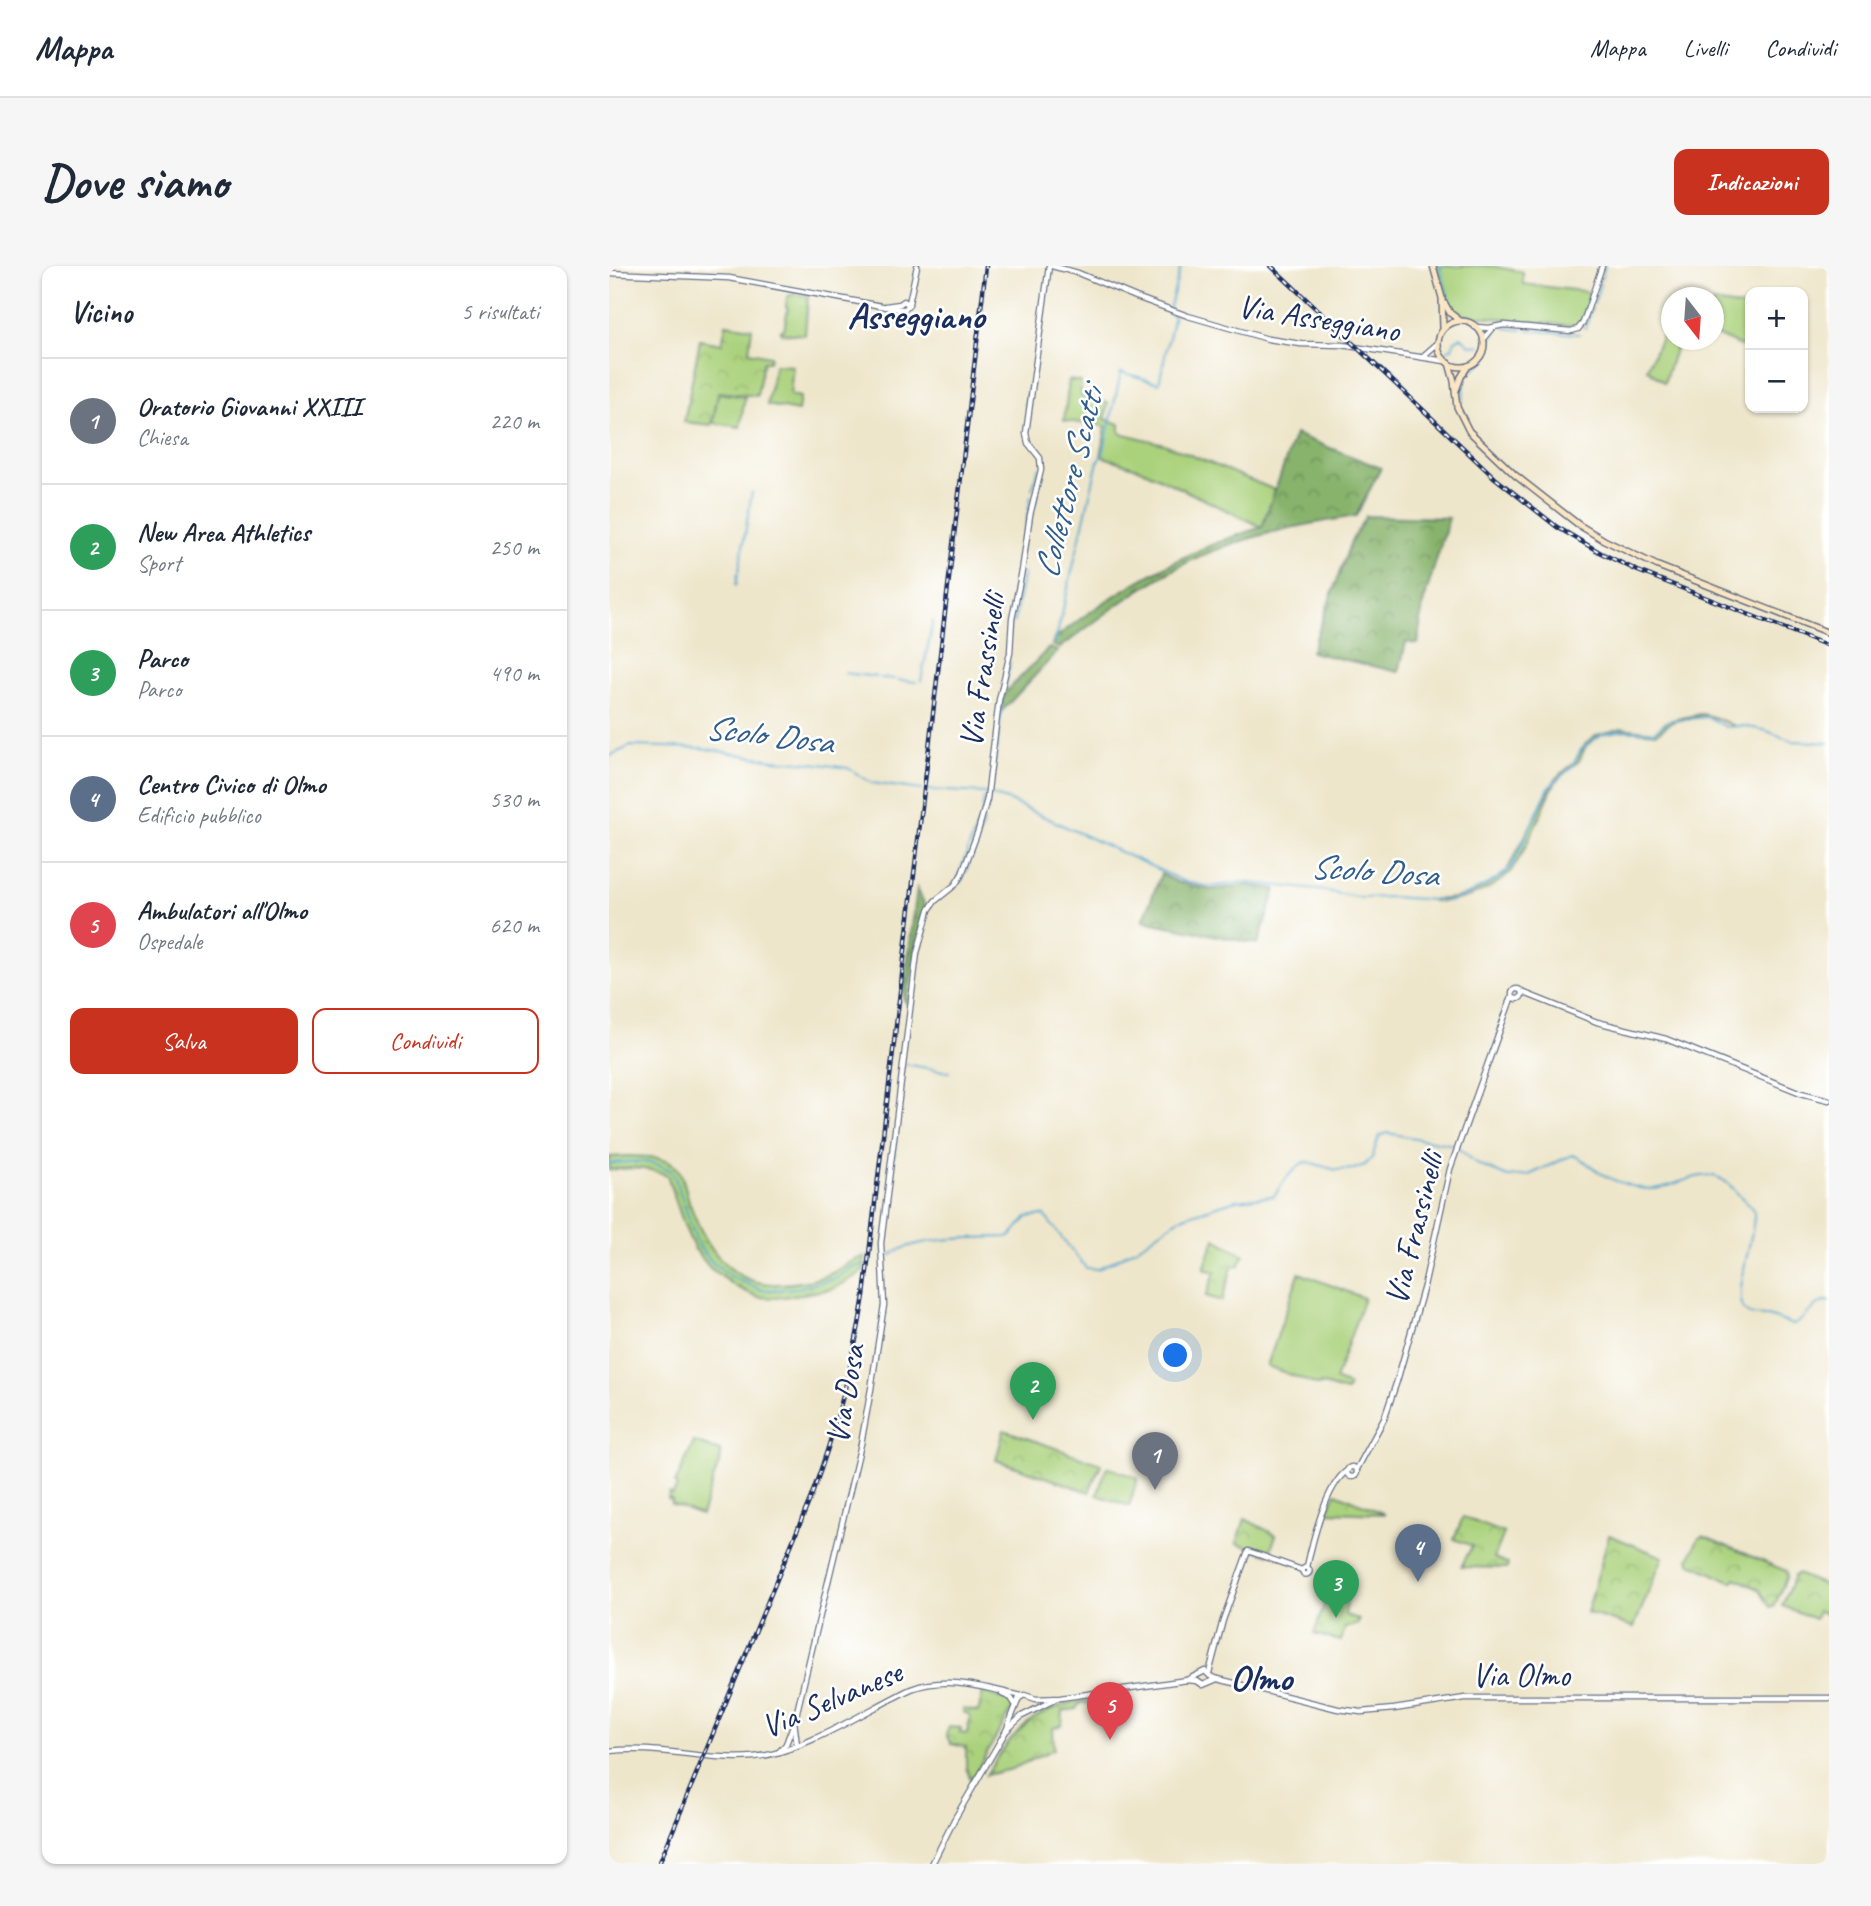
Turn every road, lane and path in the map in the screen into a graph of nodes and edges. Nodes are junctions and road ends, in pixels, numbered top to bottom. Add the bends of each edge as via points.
1 (917, 266) edge
2 (1051, 266) edge
3 (1433, 266) edge
4 (1602, 266) edge
5 (609, 273) edge
6 (1442, 298) junction
7 (1462, 321) junction
8 (1497, 326) junction
9 (1475, 327) junction
10 (1443, 330) junction
11 (1483, 341) junction
12 (1438, 343) junction
13 (1421, 357) junction
14 (1447, 362) junction
15 (1468, 366) junction
16 (1455, 393) junction
17 (1829, 633) edge
18 (902, 1070) joint
19 (1829, 1100) edge
20 (1209, 1666) junction
21 (1198, 1676) junction
22 (1209, 1677) junction
23 (988, 1688) junction
24 (1022, 1696) junction
25 (1032, 1698) junction
26 (1060, 1698) junction
27 (1829, 1698) edge
28 (1016, 1706) junction
29 (1034, 1709) junction
30 (1024, 1715) junction
31 (795, 1721) junction
32 (797, 1731) junction
33 (1006, 1731) junction
34 (790, 1732) junction
35 (809, 1739) junction
36 (797, 1745) junction
37 (609, 1751) edge
38 (779, 1752) junction
39 (932, 1864) edge

1 - 5 street via 911,295 903,304 886,306 729,278
2 - 13 street, Via Asseggiano via 1268,340
2 - 18 street, Via Frassinelli via 1026,433 1041,470 1012,620 987,796 960,879 931,906 924,922
3 - 6 main road
4 - 8 street via 1579,329
6 - 7 main road via 1450,313
6 - 10 main road
7 - 9 main road
7 - 10 main road, Via Asseggiano
8 - 9 street
8 - 11 street
9 - 11 main road
10 - 12 main road, Via Asseggiano
11 - 15 main road via 1479,358
12 - 13 street, Via Asseggiano
12 - 14 main road, Via Asseggiano
13 - 14 street, Via Asseggiano
14 - 15 main road, Via Asseggiano
14 - 16 main road
15 - 16 main road
16 - 17 main road via 1458,413 1469,431 1515,475 1579,525 1658,566
18 - 31 street, Via Dosa via 881,1243 884,1305 873,1377
19 - 20 street, Via Frassinelli via 1665,1039 1597,1022 1546,1000 1518,996 1509,1007 1456,1151 1421,1299 1384,1419 1361,1459 1338,1480 1306,1567 1248,1551
20 - 21 street
20 - 22 street
21 - 22 street
21 - 22 street via 1203,1685
21 - 26 street
22 - 27 street, Via Olmo via 1360,1712 1481,1697
23 - 24 street, Via Selvanese
23 - 28 street, Via Selvanese via 1011,1698
23 - 35 street, Via Selvanese via 960,1683 920,1686
24 - 25 street
24 - 28 street
25 - 26 street
25 - 29 street
26 - 29 street
28 - 30 street
28 - 33 street
29 - 30 street
30 - 33 street
31 - 32 street
31 - 34 street
32 - 35 street
32 - 36 street
33 - 39 street
34 - 36 street
34 - 38 street
35 - 36 street, Via Selvanese
36 - 38 street, Via Selvanese
37 - 38 street, Via Selvanese via 745,1757

